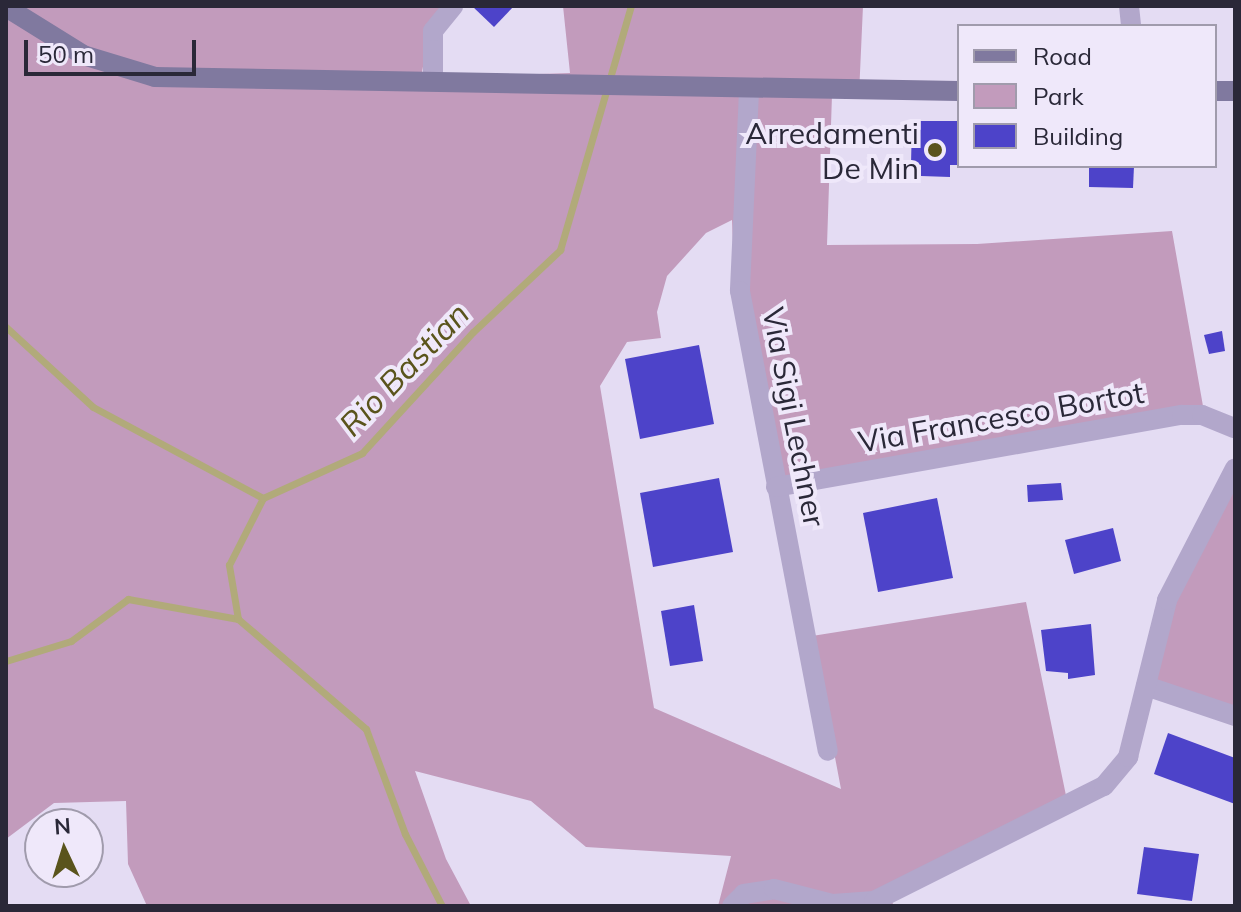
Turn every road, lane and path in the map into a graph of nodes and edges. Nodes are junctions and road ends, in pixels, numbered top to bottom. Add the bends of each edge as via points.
1 (453, 6) edge
2 (6, 7) edge
3 (433, 79) junction
4 (749, 91) junction
5 (957, 91) edge
6 (1235, 428) edge
7 (1235, 468) edge
8 (776, 487) junction
9 (1146, 686) junction
10 (1235, 716) edge
11 (828, 751) dead end
12 (732, 906) edge

1 - 3 street via 433,31
2 - 3 street via 83,55 155,77
3 - 4 street
4 - 5 street
4 - 8 street, Via Sigi Lechner via 740,291
6 - 8 street, Via Francesco Bortot via 1202,415 1182,415
7 - 9 street via 1167,600
8 - 11 street, Via Sigi Lechner
9 - 10 street
9 - 12 street via 1119,773 1082,798 874,901 833,904 774,889 744,894

